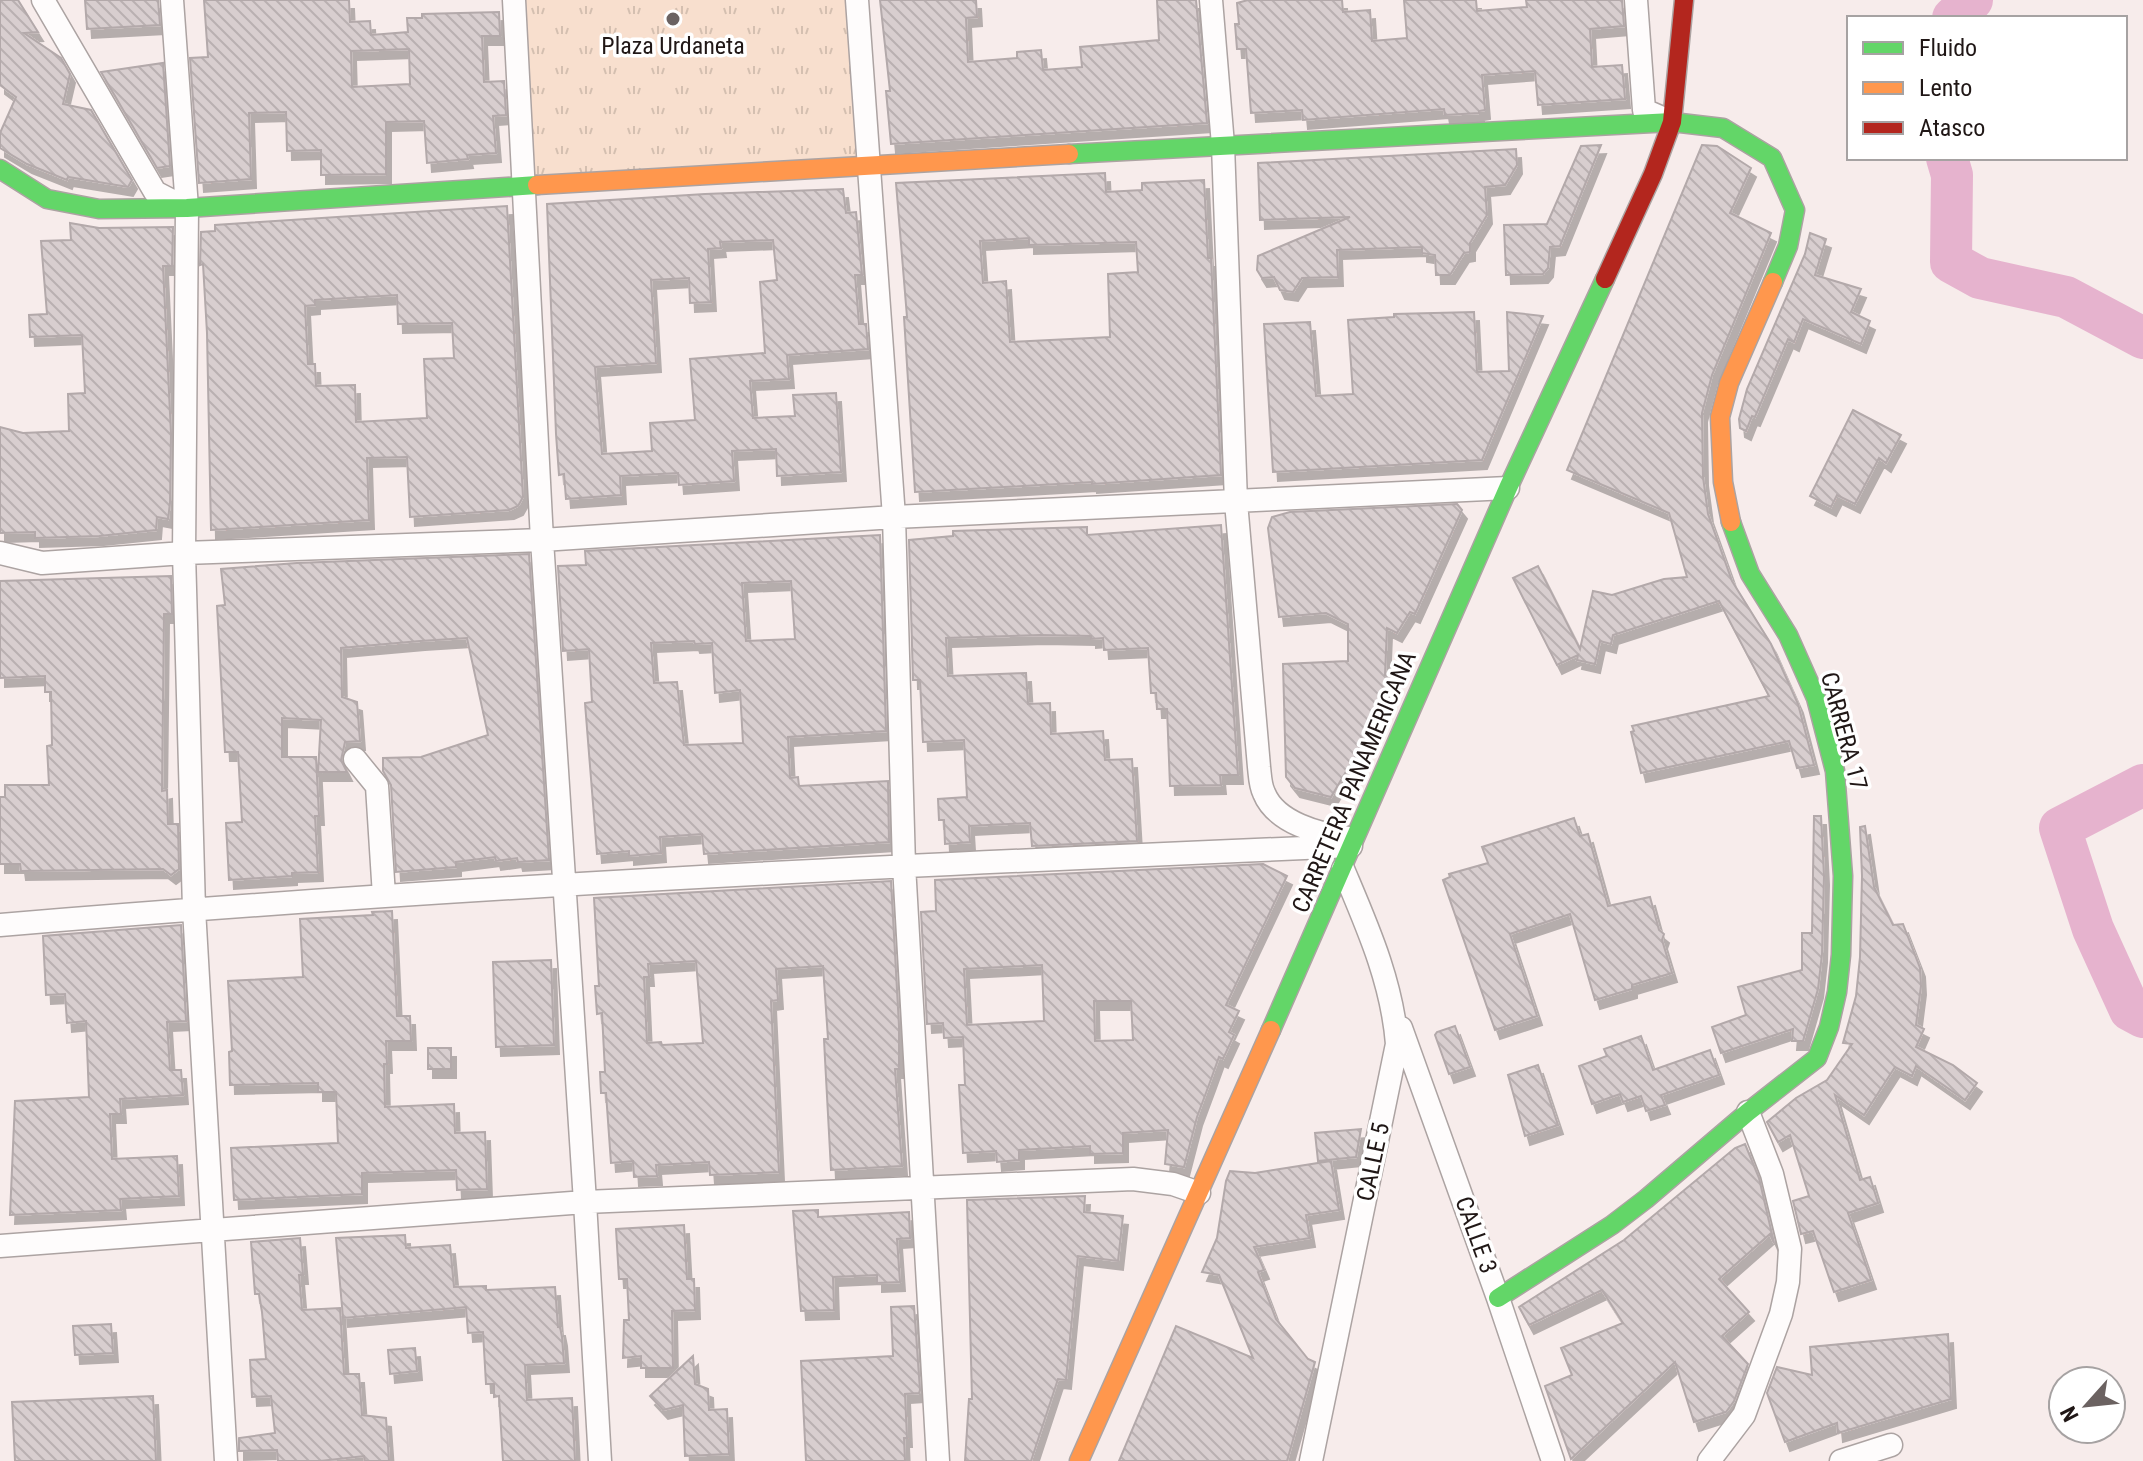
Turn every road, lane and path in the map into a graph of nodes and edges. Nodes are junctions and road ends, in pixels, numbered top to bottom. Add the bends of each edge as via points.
1 (43, 0) edge
2 (172, 0) edge
3 (514, 0) edge
4 (857, 0) edge
5 (1211, 0) edge
6 (1636, 0) edge
7 (1684, 0) edge
8 (1672, 122) junction
9 (1223, 145) junction
10 (870, 164) junction
11 (0, 169) edge
12 (521, 187) junction
13 (187, 208) junction
14 (1508, 488) junction
15 (1236, 502) junction
16 (894, 517) junction
17 (542, 540) junction
18 (0, 553) edge
19 (184, 553) junction
20 (42, 563) junction
21 (0, 565) edge
22 (355, 759) dead end
23 (1354, 842) junction
24 (904, 865) junction
25 (1343, 869) junction
26 (565, 883) junction
27 (384, 896) junction
28 (194, 909) junction
29 (0, 925) edge
30 (1395, 1011) junction
31 (1748, 1112) junction
32 (922, 1189) junction
33 (1199, 1193) junction
34 (585, 1202) junction
35 (211, 1229) junction
36 (0, 1246) edge
37 (1498, 1298) junction
38 (1891, 1445) dead end
39 (226, 1461) edge
40 (600, 1461) edge
41 (938, 1461) edge
42 (1079, 1461) edge
43 (1311, 1461) edge
44 (1553, 1461) edge
45 (1709, 1461) edge
46 (1841, 1461) edge

1 - 13 street via 155,192
2 - 13 street
3 - 12 street
4 - 10 street
5 - 9 street
6 - 8 street via 1644,110
7 - 8 street, CARRETERA PANAMERICANA
8 - 9 street, CARRERA 17
8 - 14 street, CARRETERA PANAMERICANA
8 - 31 street, CARRERA 17 via 1723,128 1772,158 1795,210 1788,246 1729,383 1720,417 1723,482 1727,511 1750,574 1788,635 1816,698 1835,771 1842,841 1841,955 1829,1027 1817,1058
9 - 10 street, CARRERA 17
9 - 15 street
10 - 12 street, CARRERA 17
10 - 16 street
11 - 13 street, CARRERA 17 via 47,199 99,209
12 - 13 street, CARRERA 17
12 - 17 street
13 - 19 street
14 - 15 street
14 - 23 street, CARRETERA PANAMERICANA
15 - 16 street
15 - 23 street via 1263,793 1292,822
16 - 17 street
16 - 24 street
17 - 19 street
17 - 26 street
18 - 20 street
19 - 20 street
19 - 28 street
20 - 21 street
22 - 27 street via 377,786
23 - 24 street
23 - 25 street, CARRETERA PANAMERICANA
24 - 26 street
24 - 32 street
25 - 30 street, CALLE 5
25 - 33 street, CARRETERA PANAMERICANA
26 - 27 street
26 - 34 street
27 - 28 street
28 - 29 street
28 - 35 street
30 - 37 street, CALLE 3
30 - 43 street, CALLE 5 via 1397,1044
31 - 37 street, CARRERA 17 via 1612,1225
31 - 45 street via 1772,1174 1790,1249 1788,1282 1744,1415
32 - 33 street via 1133,1179
32 - 34 street
32 - 41 street
33 - 42 street, CARRETERA PANAMERICANA
34 - 35 street
34 - 40 street
35 - 36 street
35 - 39 street
37 - 44 street, CALLE 3
38 - 46 street

